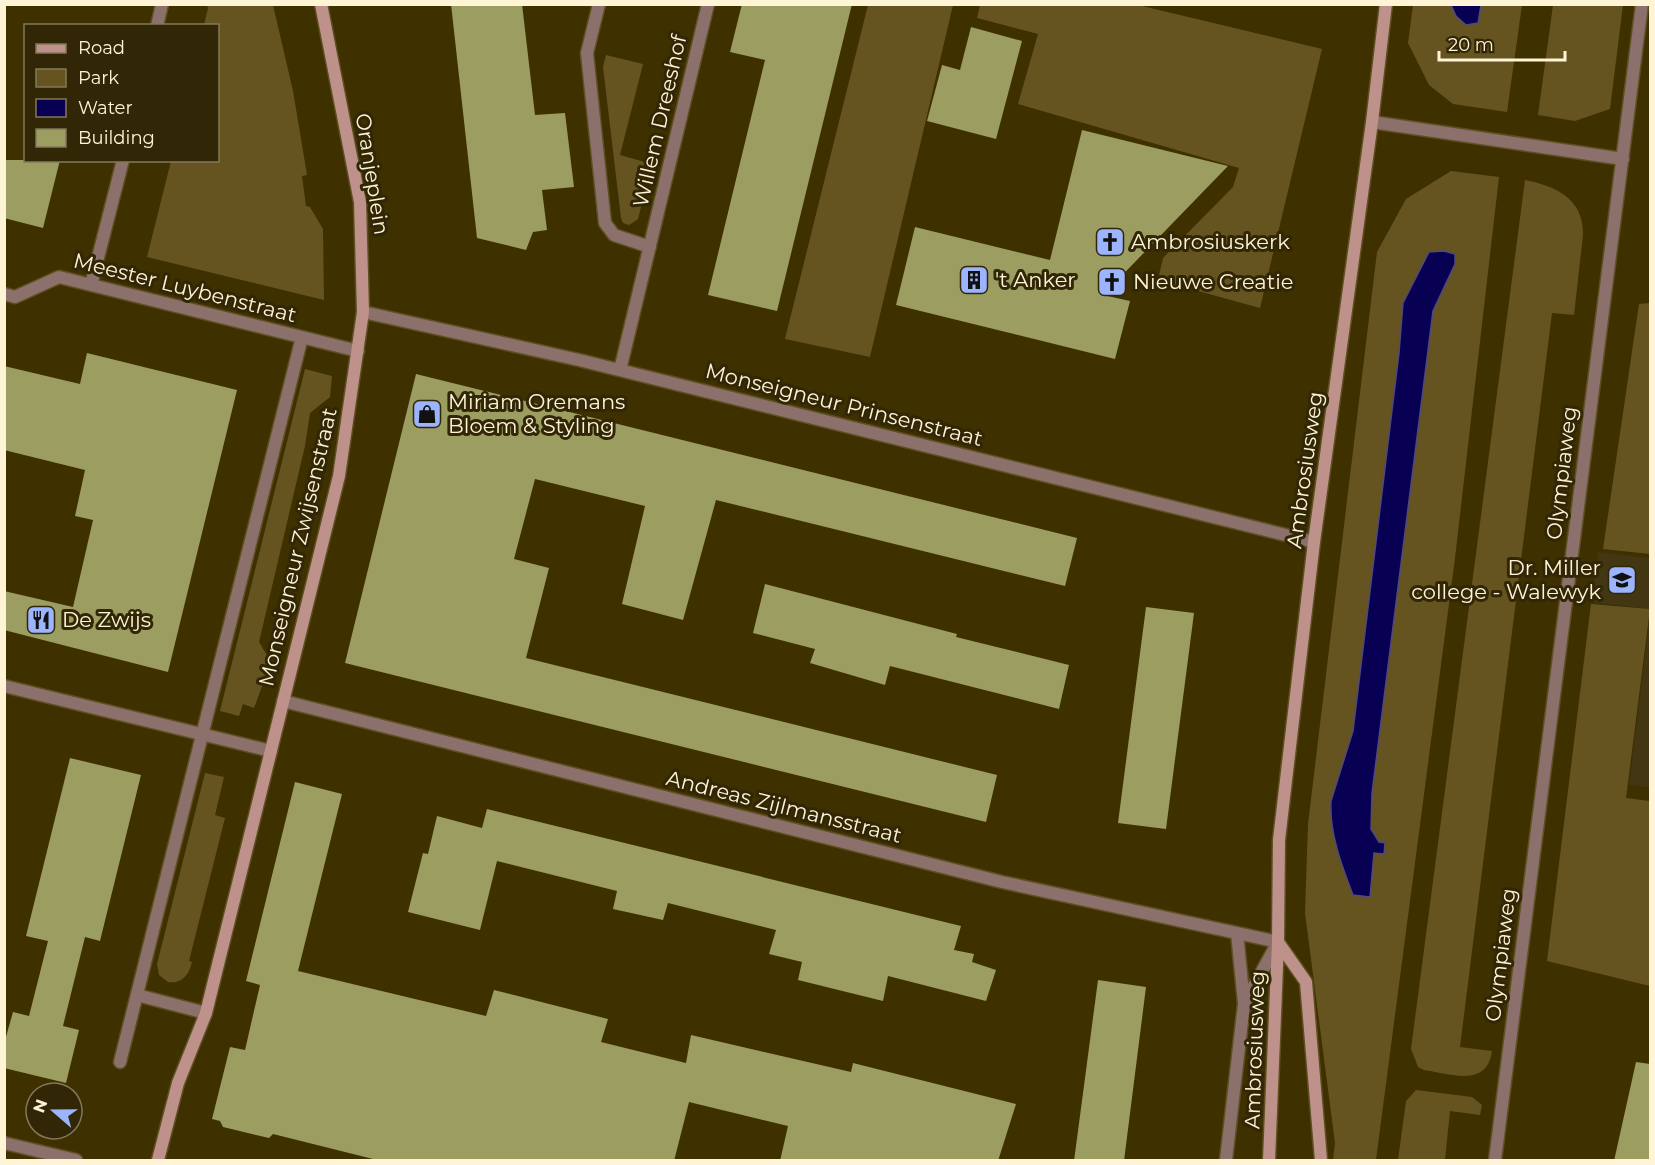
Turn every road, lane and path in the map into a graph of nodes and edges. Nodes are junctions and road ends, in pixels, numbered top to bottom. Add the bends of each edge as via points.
1 (162, 4) edge
2 (321, 4) edge
3 (599, 4) edge
4 (708, 4) edge
5 (1386, 4) edge
6 (1642, 4) edge
7 (157, 24) edge
8 (1372, 122) junction
9 (1623, 159) junction
10 (122, 162) edge
11 (650, 247) junction
12 (91, 285) junction
13 (4, 294) edge
14 (363, 312) junction
15 (302, 337) junction
16 (358, 351) junction
17 (620, 370) junction
18 (1314, 542) junction
19 (4, 686) edge
20 (283, 701) junction
21 (202, 733) junction
22 (271, 751) junction
23 (1237, 933) junction
24 (1278, 942) junction
25 (137, 995) junction
26 (1244, 1004) junction
27 (206, 1013) junction
28 (120, 1062) dead end
29 (4, 1143) edge
30 (76, 1161) edge
31 (158, 1161) edge
32 (1226, 1161) edge
33 (1269, 1161) edge
34 (1321, 1161) edge
35 (1495, 1161) edge

1 - 7 street
2 - 14 main road, Oranjeplein via 360,202
3 - 11 street, Willem Dreeshof via 587,53 605,223 614,235
4 - 11 street, Willem Dreeshof
5 - 8 main road, Ambrosiusweg
6 - 9 street, Olympiaweg
8 - 9 street
8 - 18 main road, Ambrosiusweg
9 - 35 street, Olympiaweg
10 - 12 street
11 - 17 street, Willem Dreeshof
12 - 13 street, Meester Luybenstraat via 59,278 15,297
12 - 15 street, Meester Luybenstraat
14 - 16 main road, Oranjeplein
14 - 17 street, Monseigneur Prinsenstraat
15 - 16 street, Meester Luybenstraat
15 - 21 street
16 - 20 main road, Monseigneur Zwijsenstraat via 339,476
17 - 18 street, Monseigneur Prinsenstraat
18 - 24 main road, Ambrosiusweg via 1279,840
19 - 21 street
20 - 22 main road, Monseigneur Zwijsenstraat
20 - 23 street, Andreas Zijlmansstraat via 1002,882
21 - 22 street
21 - 25 street
22 - 27 main road, Monseigneur Zwijsenstraat
23 - 24 street, Andreas Zijlmansstraat
23 - 26 street, Ambrosiusweg
24 - 26 street, Ambrosiusweg
24 - 33 main road, Ambrosiusweg
24 - 34 main road, Ambrosiusweg via 1306,982
25 - 27 street
25 - 28 street
26 - 32 street, Ambrosiusweg
27 - 31 main road, Monseigneur Zwijsenstraat via 178,1083
29 - 30 street

